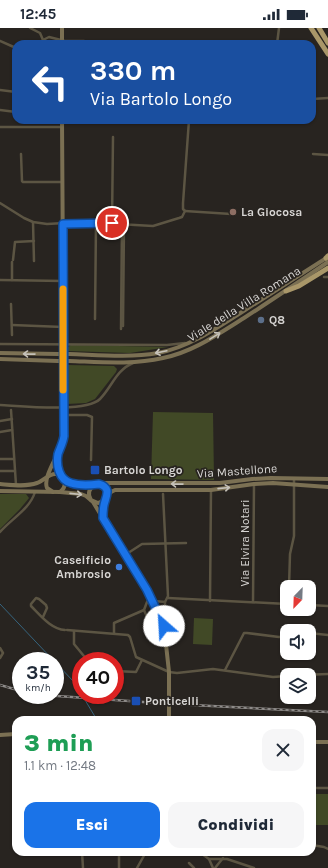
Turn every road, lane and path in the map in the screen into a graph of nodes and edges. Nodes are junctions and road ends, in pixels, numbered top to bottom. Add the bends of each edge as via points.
1 (30, 28) edge
2 (62, 28) edge
3 (279, 28) edge
4 (311, 28) edge
5 (318, 28) edge
6 (44, 40) joint
7 (57, 40) edge
8 (62, 40) edge
9 (278, 40) edge
10 (0, 41) edge
11 (328, 43) edge
12 (322, 44) junction
13 (12, 46) edge
14 (328, 54) edge
15 (328, 58) edge
16 (0, 90) edge
17 (12, 92) edge
18 (328, 98) edge
19 (316, 99) edge
20 (0, 110) edge
21 (12, 112) edge
22 (189, 124) edge
23 (0, 127) edge
24 (62, 127) joint
25 (113, 137) dead end
26 (21, 154) dead end
27 (313, 154) dead end
28 (328, 155) edge
29 (62, 182) junction
30 (0, 203) edge
31 (185, 211) junction
32 (231, 214) dead end
33 (33, 222) junction
34 (96, 223) junction
35 (112, 223) junction
36 (63, 224) junction
37 (123, 224) junction
38 (34, 241) junction
39 (328, 258) edge
40 (34, 261) dead end
41 (328, 268) edge
42 (324, 277) dead end
43 (328, 277) edge
44 (0, 280) edge
45 (12, 280) junction
46 (63, 281) junction
47 (286, 291) junction
48 (11, 304) dead end
49 (95, 319) dead end
50 (12, 325) junction
51 (123, 326) dead end
52 (63, 327) junction
53 (121, 329) dead end
54 (12, 335) dead end
55 (194, 341) junction
56 (0, 344) edge
57 (63, 344) junction
58 (0, 353) edge
59 (0, 359) edge
60 (138, 362) junction
61 (116, 363) junction
62 (120, 371) junction
63 (0, 405) edge
64 (63, 407) junction
65 (11, 410) dead end
66 (63, 414) junction
67 (12, 419) junction
68 (0, 421) edge
69 (12, 430) junction
70 (0, 432) edge
71 (58, 454) junction
72 (0, 459) edge
73 (14, 459) junction
74 (91, 460) dead end
75 (0, 471) edge
76 (15, 471) junction
77 (63, 477) junction
78 (294, 478) junction
79 (47, 479) junction
80 (328, 479) edge
81 (0, 484) edge
82 (97, 484) junction
83 (254, 484) junction
84 (294, 484) junction
85 (16, 485) junction
86 (328, 487) edge
87 (211, 490) junction
88 (0, 491) edge
89 (35, 492) junction
90 (53, 492) junction
91 (60, 492) junction
92 (163, 494) dead end
93 (108, 495) junction
94 (91, 500) junction
95 (105, 500) junction
96 (103, 518) junction
97 (0, 532) edge
98 (165, 543) junction
99 (186, 543) dead end
100 (125, 555) junction
101 (289, 580) edge
102 (168, 598) junction
103 (152, 600) junction
104 (210, 601) junction
105 (165, 602) junction
106 (253, 602) junction
107 (280, 604) edge
108 (316, 605) edge
109 (328, 606) edge
110 (144, 610) junction
111 (43, 618) junction
112 (164, 626) junction
113 (74, 631) junction
114 (165, 631) junction
115 (114, 633) junction
116 (316, 634) edge
117 (328, 635) edge
118 (280, 638) edge
119 (0, 648) edge
120 (81, 652) edge
121 (0, 658) edge
122 (142, 660) junction
123 (225, 670) junction
124 (124, 671) edge
125 (169, 672) junction
126 (316, 674) edge
127 (328, 674) edge
128 (280, 676) edge
129 (170, 716) edge
130 (12, 734) edge
131 (0, 735) edge
132 (316, 742) edge
133 (328, 742) edge
134 (316, 788) edge
135 (328, 788) edge
136 (316, 846) edge
137 (328, 849) edge
138 (82, 856) edge
139 (119, 856) edge
140 (144, 856) edge
141 (205, 856) edge
142 (223, 858) junction
143 (209, 859) junction
144 (189, 863) dead end
145 (83, 868) edge
146 (119, 868) edge
147 (137, 868) edge
148 (194, 868) edge
149 (214, 868) edge
150 (254, 868) edge

1 - 6 street via 40,33
2 - 8 street
3 - 9 street
4 - 12 highway
5 - 11 highway
6 - 7 street via 49,37
10 - 13 street
12 - 14 highway
12 - 15 highway
16 - 17 street
18 - 19 street
20 - 21 street
22 - 31 street via 183,209
23 - 24 street
24 - 29 street
25 - 35 street
26 - 29 street via 23,182
27 - 28 street
29 - 36 street
30 - 33 street
31 - 32 street
31 - 37 street via 182,217 153,226
33 - 36 street
33 - 38 street
34 - 35 street
34 - 36 street
34 - 49 street
35 - 37 street
36 - 46 street
37 - 51 street
37 - 53 street
38 - 40 street
38 - 45 street via 15,242
39 - 47 street, Viale della Villa Romana
39 - 55 street, Viale della Villa Romana
41 - 47 highway
42 - 43 street
44 - 45 street
45 - 46 street
46 - 52 street
60 -> 47 street, Viale della Villa Romana via 163,358 191,349
48 - 50 street
50 - 52 street
50 - 54 street
52 - 57 street
55 - 57 street, Viale della Villa Romana via 167,345
55 -> 58 street, Viale della Villa Romana, bridge via 142,356
56 - 57 street, Viale della Villa Romana
57 - 64 street
59 - 61 street, Viale della Villa Romana, bridge
60 - 61 street, Viale della Villa Romana
60 - 62 street
61 - 62 street
62 - 64 street via 97,402
63 - 64 street
64 - 66 street
65 - 67 street
66 - 71 street via 63,441
66 - 74 street via 92,417
67 - 68 street
67 - 69 street
69 - 70 street
69 - 73 street
71 - 77 street via 58,466
71 - 79 street
72 - 73 street
73 - 76 street
75 - 76 street
76 - 85 street
77 - 79 street via 52,474
77 - 82 street, Via Mastellone via 71,483
77 - 91 street via 64,487
78 - 80 street, Via Mastellone
78 -> 82 street, Via Mastellone via 252,478 194,484
78 - 84 street
79 - 85 street via 34,484
79 - 90 street via 47,488
81 - 85 street
82 - 93 street via 105,487
82 - 94 street via 90,490
83 - 84 street, Via Mastellone
87 -> 83 street, Via Mastellone
83 - 106 street, Via Elvira Notari
84 - 86 street, Via Mastellone
84 - 101 street via 294,536 290,554
87 - 93 street, Via Mastellone via 115,490
87 - 104 street
88 - 89 street
89 - 90 street
89 - 97 street via 26,507
90 - 91 street
91 -> 94 street via 81,494
92 - 98 street
93 - 95 street
94 - 95 street via 98,503
94 - 96 street
95 - 96 street
96 - 100 street
98 - 99 street
98 - 100 street via 142,544
98 - 102 street
100 - 103 street
102 - 104 street
102 - 105 street
103 - 105 street
103 - 110 street via 146,604
103 - 112 street
104 - 106 street
105 - 112 street
106 - 107 street
108 - 109 street
110 - 114 street via 152,629
110 - 115 street via 114,623
111 - 111 street via 31,605 36,598 46,605
111 - 113 street via 59,629
112 - 114 street
113 - 115 street
113 - 120 street via 74,644
114 - 125 street
115 - 122 street via 129,636 135,656
116 - 117 street
118 - 123 street via 246,633
119 - 121 street via 3,653
122 - 124 street via 136,672
122 - 125 street
123 - 125 street
123 - 128 street
125 - 129 street
126 - 127 street
130 - 131 street
132 - 133 street
134 - 135 street
136 - 137 street
138 - 145 street
139 - 146 street
140 - 147 street
141 - 143 street
142 - 143 street
142 - 149 street
142 - 150 street
143 - 149 street
144 - 148 street

